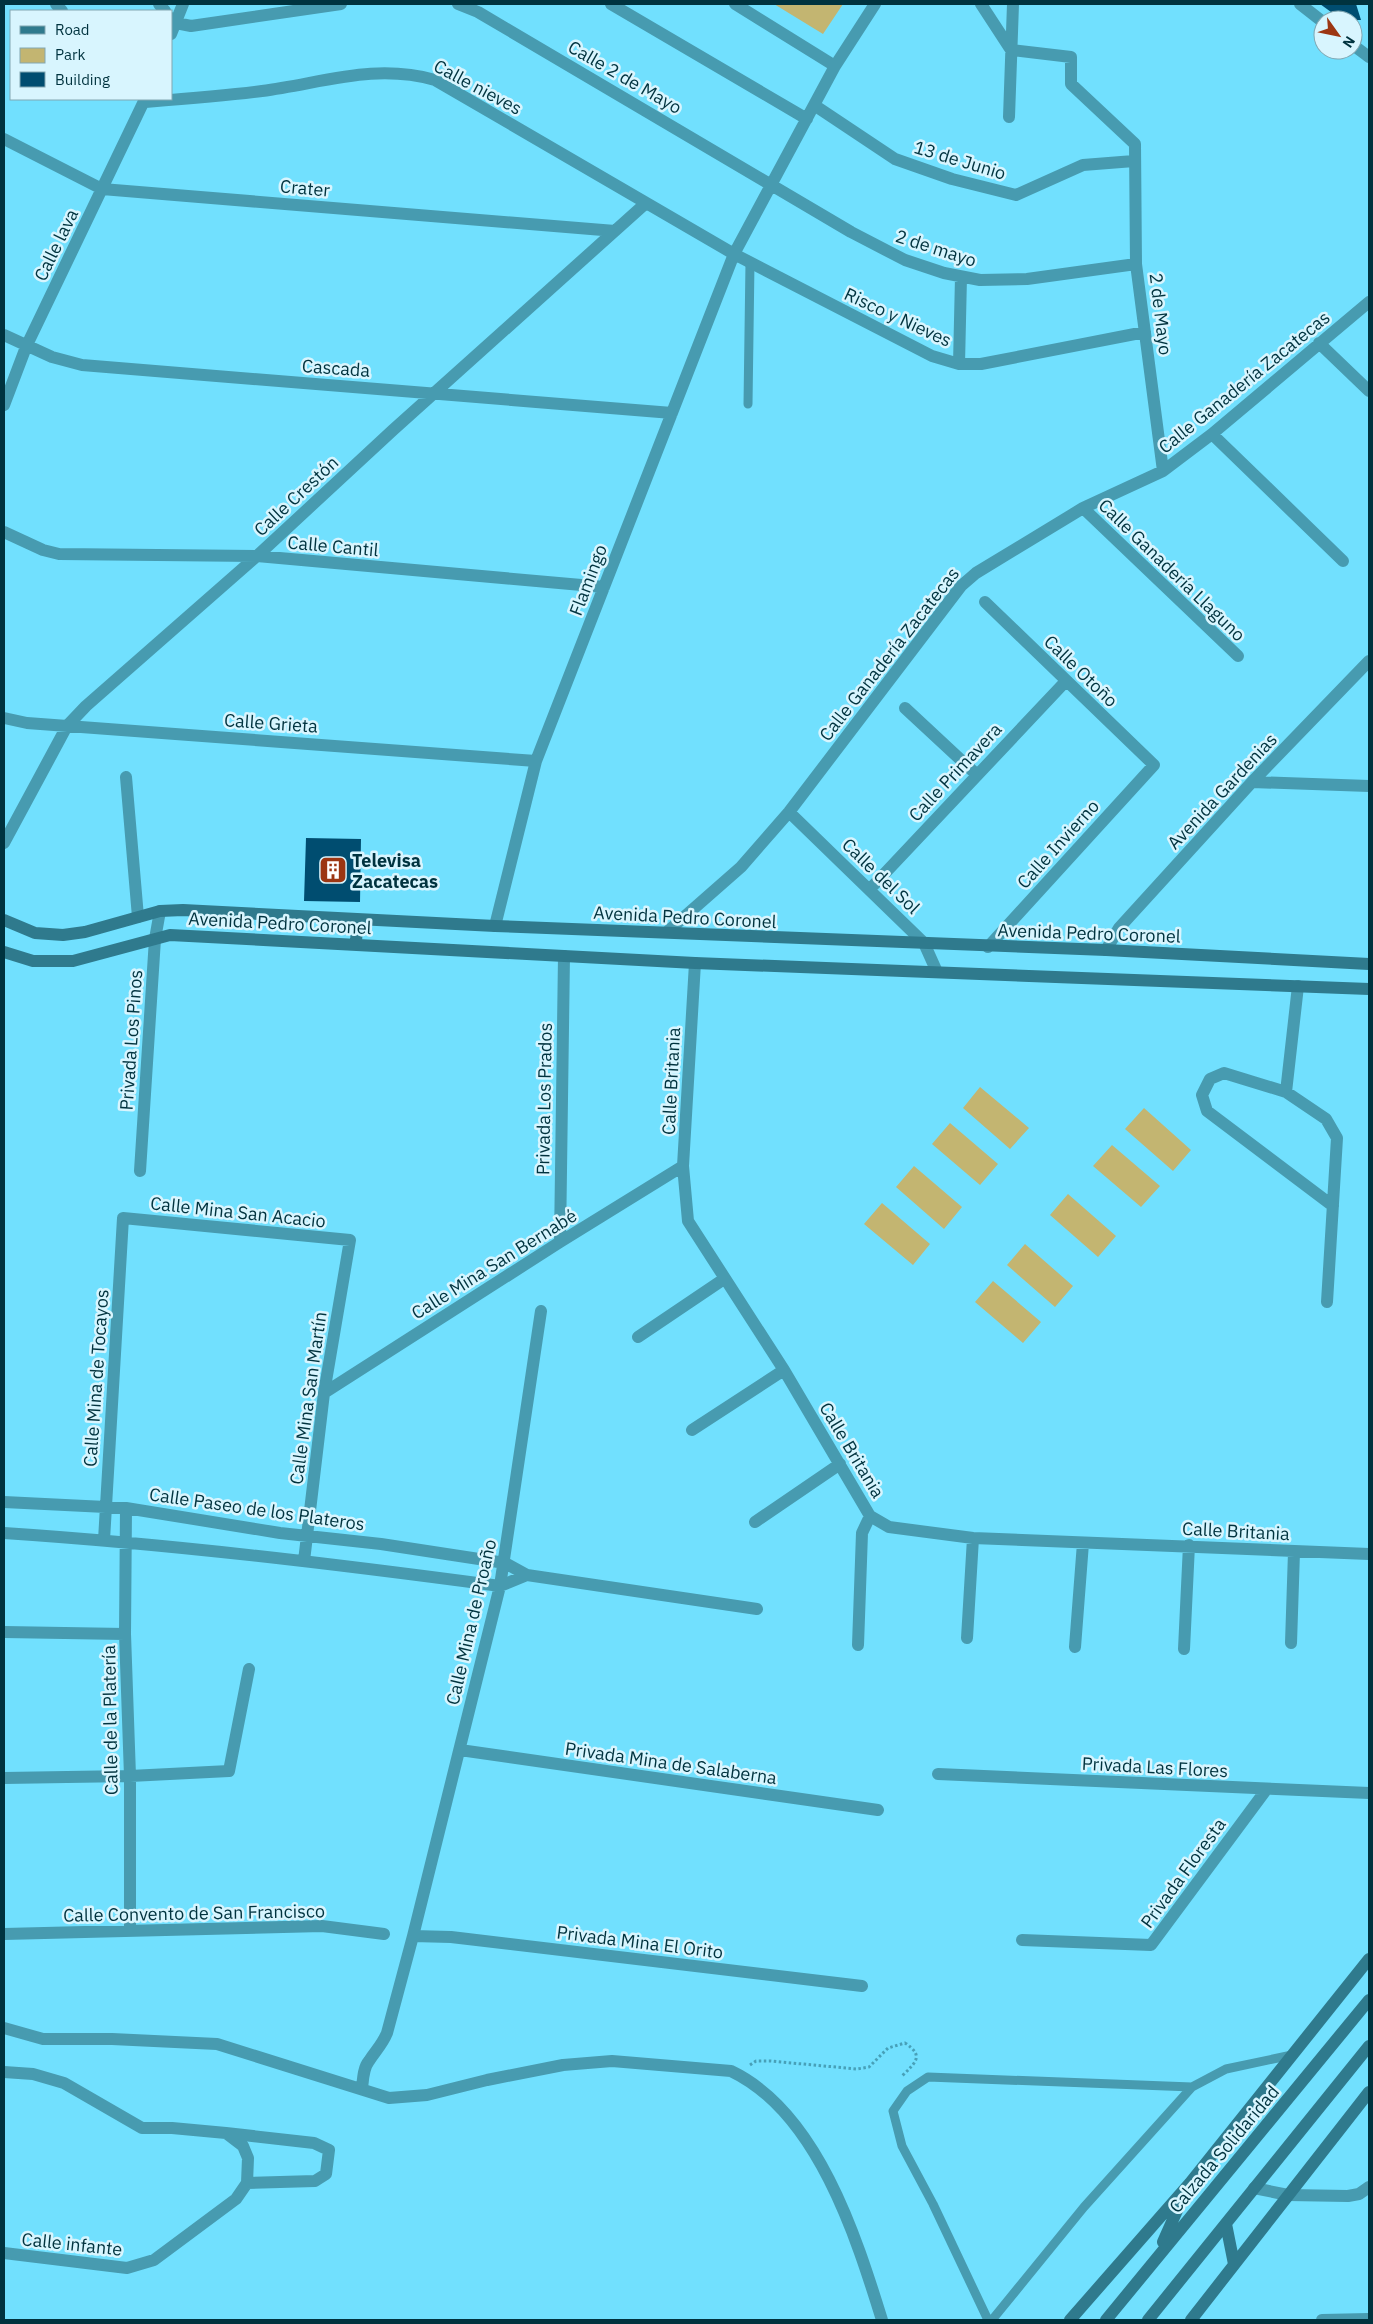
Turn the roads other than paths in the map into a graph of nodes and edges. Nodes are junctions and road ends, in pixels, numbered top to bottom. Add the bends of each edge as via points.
1 (184, 4) edge
2 (341, 4) edge
3 (458, 4) edge
4 (611, 4) edge
5 (734, 4) edge
6 (875, 4) edge
7 (981, 4) edge
8 (1013, 4) edge
9 (1300, 4) edge
10 (1313, 14) edge
11 (173, 25) edge
12 (1012, 50) junction
13 (835, 66) junction
14 (172, 98) edge
15 (143, 100) edge
16 (814, 105) junction
17 (1008, 117) dead end
18 (807, 119) junction
19 (4, 139) edge
20 (1134, 162) junction
21 (772, 185) junction
22 (102, 189) junction
23 (646, 203) junction
24 (615, 231) junction
25 (734, 254) junction
26 (750, 262) junction
27 (1136, 264) junction
28 (961, 276) junction
29 (1369, 302) edge
30 (1145, 332) junction
31 (4, 336) edge
32 (1319, 343) junction
33 (26, 347) junction
34 (959, 364) junction
35 (1369, 391) edge
36 (434, 392) junction
37 (748, 404) dead end
38 (4, 405) edge
39 (672, 413) junction
40 (1212, 434) junction
41 (1163, 471) junction
42 (1083, 508) junction
43 (4, 532) edge
44 (257, 556) junction
45 (1343, 561) dead end
46 (604, 588) junction
47 (985, 602) dead end
48 (1238, 656) dead end
49 (1369, 661) edge
50 (1066, 681) junction
51 (905, 708) dead end
52 (4, 718) edge
53 (67, 726) junction
54 (536, 761) junction
55 (1154, 765) joint
56 (976, 774) junction
57 (126, 777) dead end
58 (1252, 782) junction
59 (1369, 786) edge
60 (789, 812) junction
61 (4, 843) edge
62 (870, 889) junction
63 (160, 911) junction
64 (138, 917) junction
65 (357, 919) junction
66 (4, 920) edge
67 (495, 926) junction
68 (667, 932) junction
69 (155, 938) junction
70 (924, 944) junction
71 (356, 945) junction
72 (988, 947) junction
73 (1106, 950) junction
74 (4, 952) edge
75 (564, 956) junction
76 (695, 962) junction
77 (1369, 964) edge
78 (937, 972) junction
79 (1298, 986) junction
80 (1369, 989) edge
81 (1286, 1092) junction
82 (684, 1166) junction
83 (140, 1170) dead end
84 (1333, 1206) junction
85 (123, 1218) joint
86 (350, 1240) joint
87 (560, 1242) junction
88 (724, 1279) junction
89 (1327, 1302) dead end
90 (541, 1311) dead end
91 (638, 1337) dead end
92 (784, 1370) junction
93 (324, 1393) junction
94 (692, 1430) dead end
95 (840, 1464) junction
96 (4, 1502) edge
97 (106, 1507) junction
98 (126, 1508) junction
99 (870, 1516) junction
100 (755, 1522) dead end
101 (4, 1533) edge
102 (306, 1535) junction
103 (973, 1538) junction
104 (104, 1540) junction
105 (1083, 1542) junction
106 (125, 1543) junction
107 (1189, 1545) junction
108 (1294, 1552) junction
109 (1369, 1554) edge
110 (304, 1561) junction
111 (505, 1563) junction
112 (527, 1574) junction
113 (500, 1586) junction
114 (757, 1609) dead end
115 (4, 1632) edge
116 (126, 1634) junction
117 (967, 1638) dead end
118 (1291, 1643) dead end
119 (858, 1645) dead end
120 (1075, 1646) dead end
121 (1184, 1649) dead end
122 (249, 1669) dead end
123 (460, 1750) junction
124 (938, 1774) dead end
125 (130, 1776) junction
126 (4, 1778) edge
127 (1266, 1790) junction
128 (1369, 1793) edge
129 (878, 1810) dead end
130 (130, 1931) junction
131 (4, 1934) edge
132 (384, 1934) dead end
133 (414, 1936) junction
134 (1022, 1940) dead end
135 (1369, 1958) edge
136 (862, 1986) dead end
137 (1369, 2000) edge
138 (4, 2028) edge
139 (1369, 2046) edge
140 (1292, 2055) junction
141 (4, 2072) edge
142 (1192, 2087) junction
143 (362, 2089) junction
144 (1369, 2092) edge
145 (226, 2133) junction
146 (247, 2183) junction
147 (1190, 2183) junction
148 (1254, 2188) junction
149 (1369, 2188) edge
150 (1288, 2195) junction
151 (1226, 2224) junction
152 (4, 2253) edge
153 (1156, 2257) junction
154 (1234, 2264) junction
155 (1369, 2319) edge
156 (882, 2320) edge
157 (988, 2320) edge
158 (992, 2320) edge
159 (1070, 2320) edge
160 (1106, 2320) edge
161 (1148, 2320) edge
162 (1191, 2320) edge
163 (1322, 2320) edge

1 - 11 street
2 - 11 street via 191,26
3 - 21 street, Calle 2 de Mayo via 478,12
4 - 18 street
5 - 13 street
6 - 13 street, Flamingo
7 - 12 street
8 - 12 street
9 - 10 street
12 - 17 street
12 - 20 street, 2 de Mayo via 1071,57 1072,84 1135,144
13 - 16 street, Flamingo
14 - 23 street, Calle nieves via 263,91 357,74 412,74 436,80
15 - 22 street, Calle lava
16 - 18 street, Flamingo
16 - 20 street, 13 de Junio via 895,159 952,179 1016,195 1083,165
18 - 21 street, Flamingo
19 - 22 street, Crater
20 - 27 street, 2 de Mayo
21 - 25 street, Flamingo
21 - 28 street, 2 de mayo via 906,260
22 - 24 street, Crater
22 - 33 street, Calle lava
23 - 24 street, Calle Crestón
23 - 25 street, Calle nieves
24 - 36 street, Calle Crestón
25 - 26 street, Risco y Nieves
25 - 39 street, Flamingo
26 - 34 street, Risco y Nieves via 932,356
26 - 37 lane
27 - 28 street, 2 de mayo via 1027,279 980,280
27 - 30 street, 2 de Mayo
28 - 34 street
29 - 32 street, Calle Ganadería Zacatecas
30 - 34 street, Risco y Nieves via 981,364
30 - 41 street, 2 de Mayo
31 - 33 street, Cascada
32 - 35 street
32 - 40 street, Calle Ganadería Zacatecas
33 - 36 street, Cascada via 52,358 82,365
33 - 38 street, Calle lava
36 - 39 street, Cascada
36 - 44 street, Calle Crestón
39 - 46 street, Flamingo
40 - 41 street, Calle Ganadería Zacatecas
40 - 45 street
41 - 42 street, Calle Ganadería Zacatecas
42 - 48 street, Calle Ganadería Llaguno
42 - 60 street, Calle Ganadería Zacatecas via 976,573 961,586
43 - 44 street, Calle Cantil via 58,554
44 - 46 street, Calle Cantil
44 - 53 street, Calle Crestón
46 - 54 street, Flamingo
47 - 50 street, Calle Otoño
49 - 58 street, Avenida Gardenias
50 - 55 street, Calle Otoño
50 - 56 street, Calle Primavera
51 - 56 street
52 - 53 street, Calle Grieta
53 - 54 street, Calle Grieta
53 - 61 street, Calle Crestón
54 - 67 street, Flamingo
55 - 72 street, Calle Invierno
56 - 62 street, Calle Primavera
57 - 64 street
58 - 59 street
58 - 73 street, Avenida Gardenias via 1119,928
60 - 62 street, Calle del Sol
60 - 68 street, Calle Ganadería Zacatecas via 741,867
62 - 70 street, Calle del Sol
63 - 64 main road, Avenida Pedro Coronel
63 - 65 main road, Avenida Pedro Coronel
63 - 69 street, Privada Los Pinos
64 - 66 main road, Avenida Pedro Coronel via 63,935 35,933
65 - 67 main road, Avenida Pedro Coronel
65 - 71 main road
67 - 68 main road, Avenida Pedro Coronel
68 - 70 main road, Avenida Pedro Coronel
69 - 71 main road, Avenida Pedro Coronel via 170,935
69 - 74 main road, Avenida Pedro Coronel via 73,961 33,960
69 - 83 street, Privada Los Pinos
70 - 72 main road, Avenida Pedro Coronel
70 - 78 street, Calle del Sol
71 - 75 main road, Avenida Pedro Coronel
72 - 73 main road, Avenida Pedro Coronel
73 - 77 main road, Avenida Pedro Coronel
75 - 76 main road, Avenida Pedro Coronel
75 - 87 street, Privada Los Prados
76 - 78 main road, Avenida Pedro Coronel
76 - 82 street, Calle Britania
78 - 79 main road, Avenida Pedro Coronel
79 - 80 main road, Avenida Pedro Coronel
79 - 81 street
81 - 84 street via 1326,1119 1337,1138
81 - 84 street via 1224,1073 1210,1079 1202,1095 1207,1111
82 - 87 street, Calle Mina San Bernabé
82 - 88 street, Calle Britania via 688,1221
84 - 89 street
85 - 86 street, Calle Mina San Acacio
85 - 97 street, Calle Mina de Tocayos
86 - 93 street, Calle Mina San Martín
87 - 93 street, Calle Mina San Bernabé
88 - 91 street
88 - 92 street, Calle Britania
90 - 111 street, Calle Mina de Proaño
92 - 94 street
92 - 95 street, Calle Britania
93 - 102 street, Calle Mina San Martín
95 - 99 street, Calle Britania
95 - 100 street
96 - 97 street, Calle Paseo de los Plateros
97 - 98 street, Calle Paseo de los Plateros
97 - 104 street, Calle Mina de Tocayos
98 - 102 street, Calle Paseo de los Plateros
98 - 106 street, Calle de la Platería
99 - 103 street, Calle Britania via 889,1527
99 - 119 street via 862,1533
101 - 104 street
102 - 110 street, Calle Mina San Martín
102 - 111 street, Calle Paseo de los Plateros
103 - 105 street, Calle Britania
103 - 117 street
104 - 106 street
105 - 107 street, Calle Britania
105 - 120 street
106 - 110 street
106 - 116 street, Calle de la Platería
107 - 108 street, Calle Britania
107 - 121 street
108 - 109 street, Calle Britania
108 - 118 street
110 - 113 street
111 - 112 street, Calle Paseo de los Plateros
111 - 113 street, Calle Mina de Proaño
112 - 113 street
112 - 114 street
113 - 123 street, Calle Mina de Proaño
115 - 116 street
116 - 125 street, Calle de la Platería
122 - 125 street via 229,1771
123 - 129 street, Privada Mina de Salaberna
123 - 133 street, Calle Mina de Proaño
124 - 127 street, Privada Las Flores
125 - 126 street
125 - 130 street, Calle de la Platería
127 - 128 street, Privada Las Flores
127 - 134 street, Privada Floresta via 1151,1946
130 - 131 street, Calle Convento de San Francisco
130 - 132 street, Calle Convento de San Francisco via 322,1926
133 - 136 street, Privada Mina El Orito via 451,1937
133 - 143 street, Calle Mina de Proaño via 387,2032 382,2045 368,2062
135 - 140 main road, Calzada Solidaridad
137 - 153 main road, Calzada Solidaridad
138 - 143 street via 43,2039 217,2044
139 - 148 main road
140 - 142 lane via 1226,2069
140 - 147 main road, Calzada Solidaridad
141 - 145 street via 33,2074 64,2083 142,2128
142 - 157 lane via 928,2077 907,2091 893,2111 902,2146
142 - 158 lane via 1084,2207
143 - 156 street via 389,2098 427,2095 563,2065 612,2061 731,2071 761,2090 790,2120 815,2154 833,2185
144 - 150 main road
145 - 146 street via 243,2146 248,2158
145 - 146 street via 314,2143 329,2150 326,2174 315,2181
146 - 152 street, Calle infante via 236,2199 154,2260 127,2268
147 - 153 main road
147 - 159 main road
148 - 150 street
148 - 151 main road
149 - 150 street via 1348,2196
150 - 154 main road
151 - 154 main road
151 - 161 main road
153 - 160 main road, Calzada Solidaridad
154 - 162 main road
155 - 163 street

